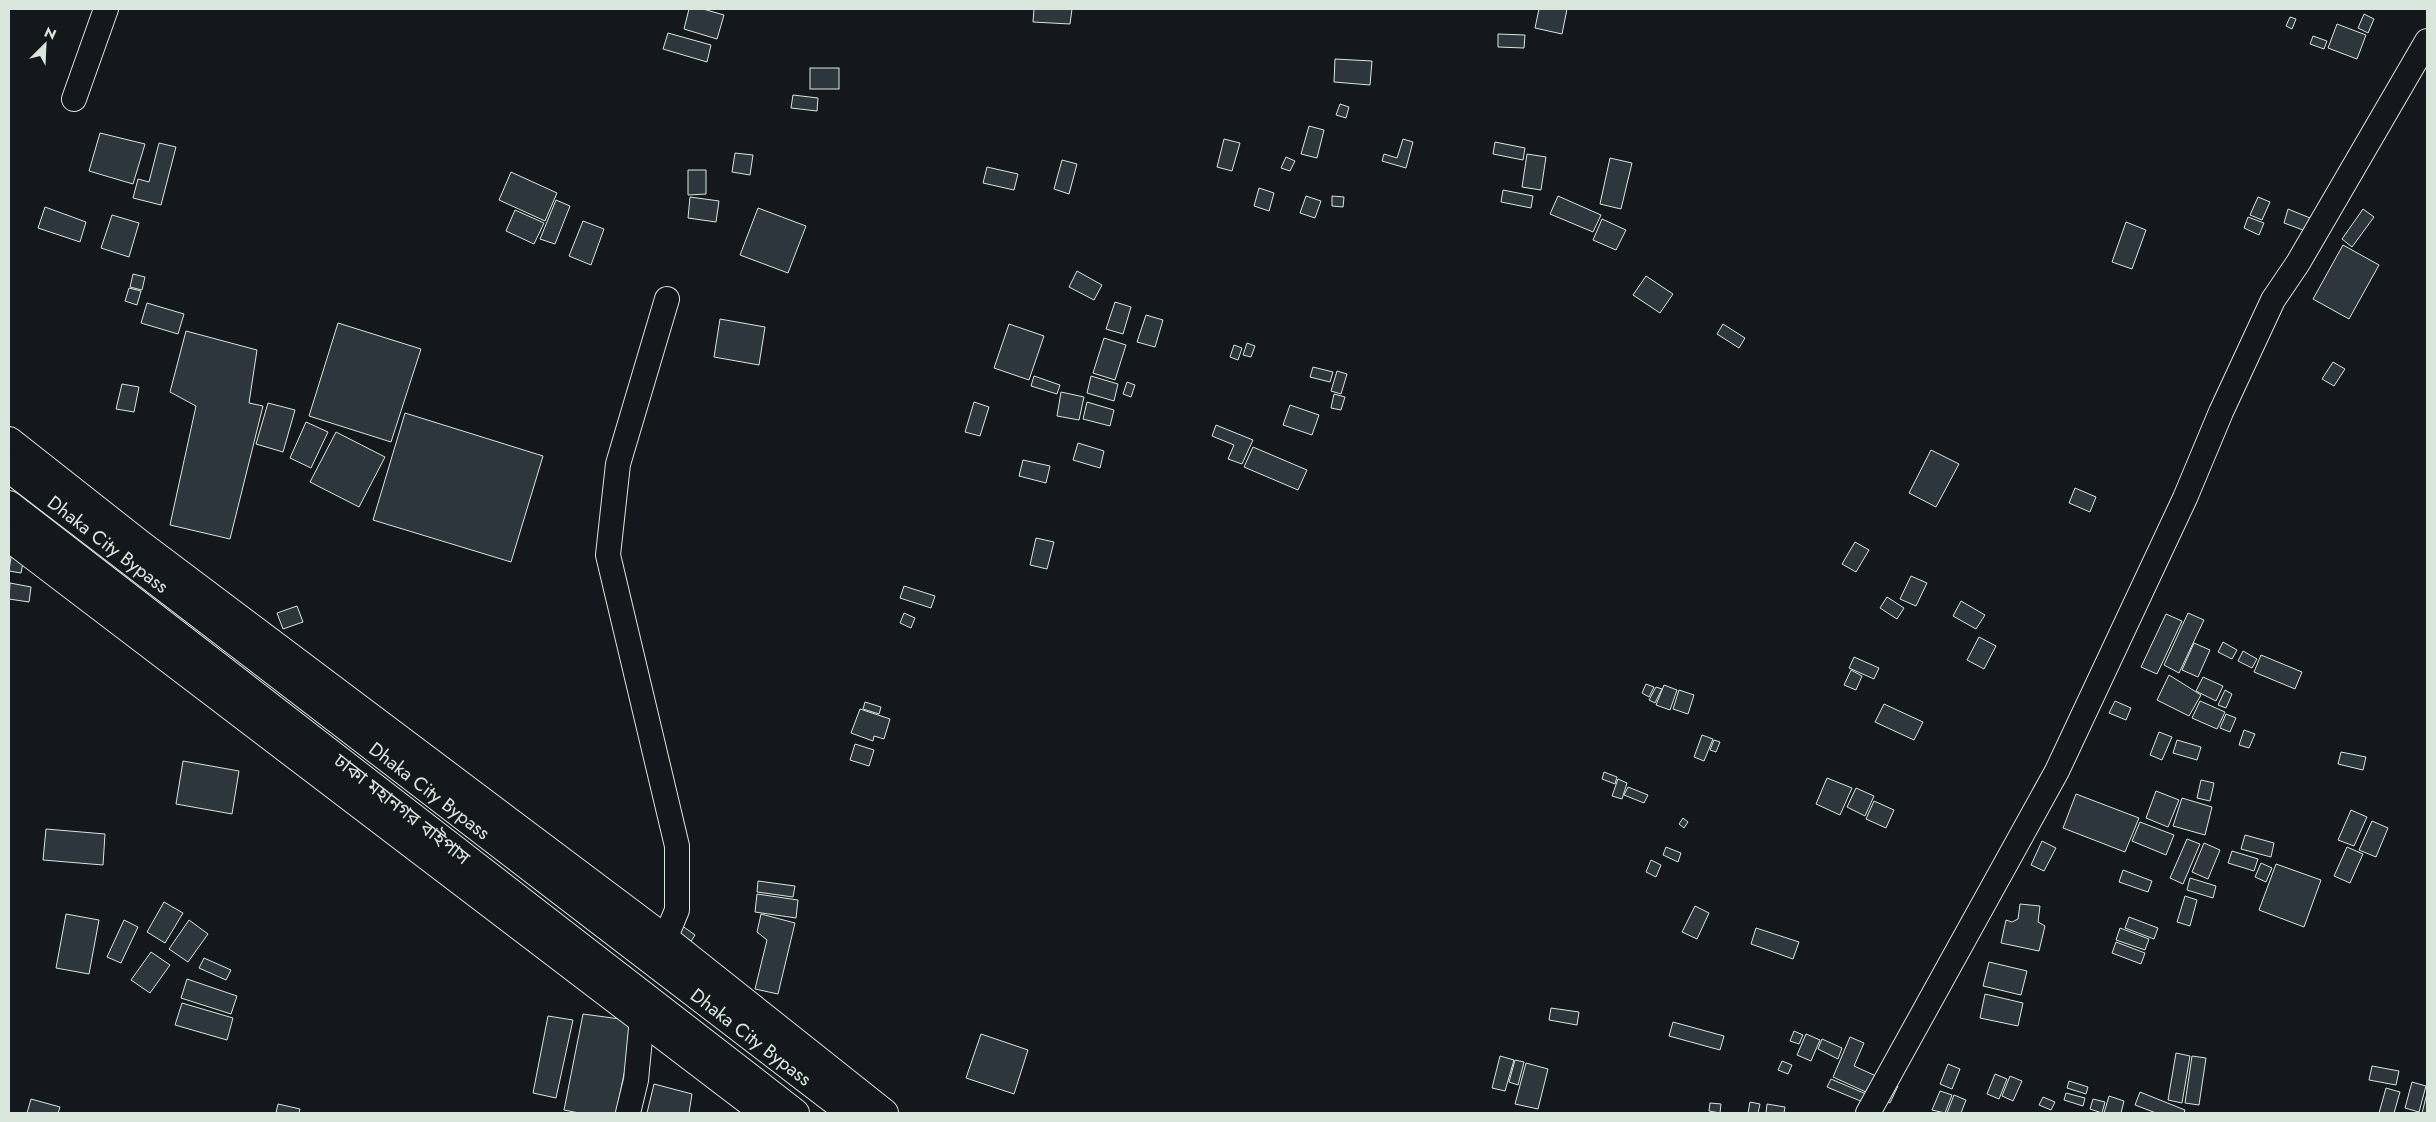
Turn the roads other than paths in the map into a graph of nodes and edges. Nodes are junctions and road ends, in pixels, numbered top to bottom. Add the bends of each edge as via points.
1 (106, 9) edge
2 (2427, 42) edge
3 (74, 99) dead end
4 (667, 299) dead end
5 (9, 441) edge
6 (9, 468) edge
7 (9, 505) edge
8 (9, 536) edge
9 (665, 939) junction
10 (642, 1018) junction
11 (628, 1113) edge
12 (765, 1113) edge
13 (795, 1113) edge
14 (851, 1113) edge
15 (884, 1113) edge
16 (1868, 1113) edge

1 - 3 street
2 - 16 street via 2298,263 2273,300 2058,771
4 - 9 street via 618,464 608,555 678,846 677,910
5 - 9 main road
6 - 14 main road, Dhaka City Bypass
7 - 13 main road, ঢাকা মহানগর বাইপাস
8 - 10 main road
9 - 15 main road
10 - 11 street via 636,1080
10 - 12 main road

